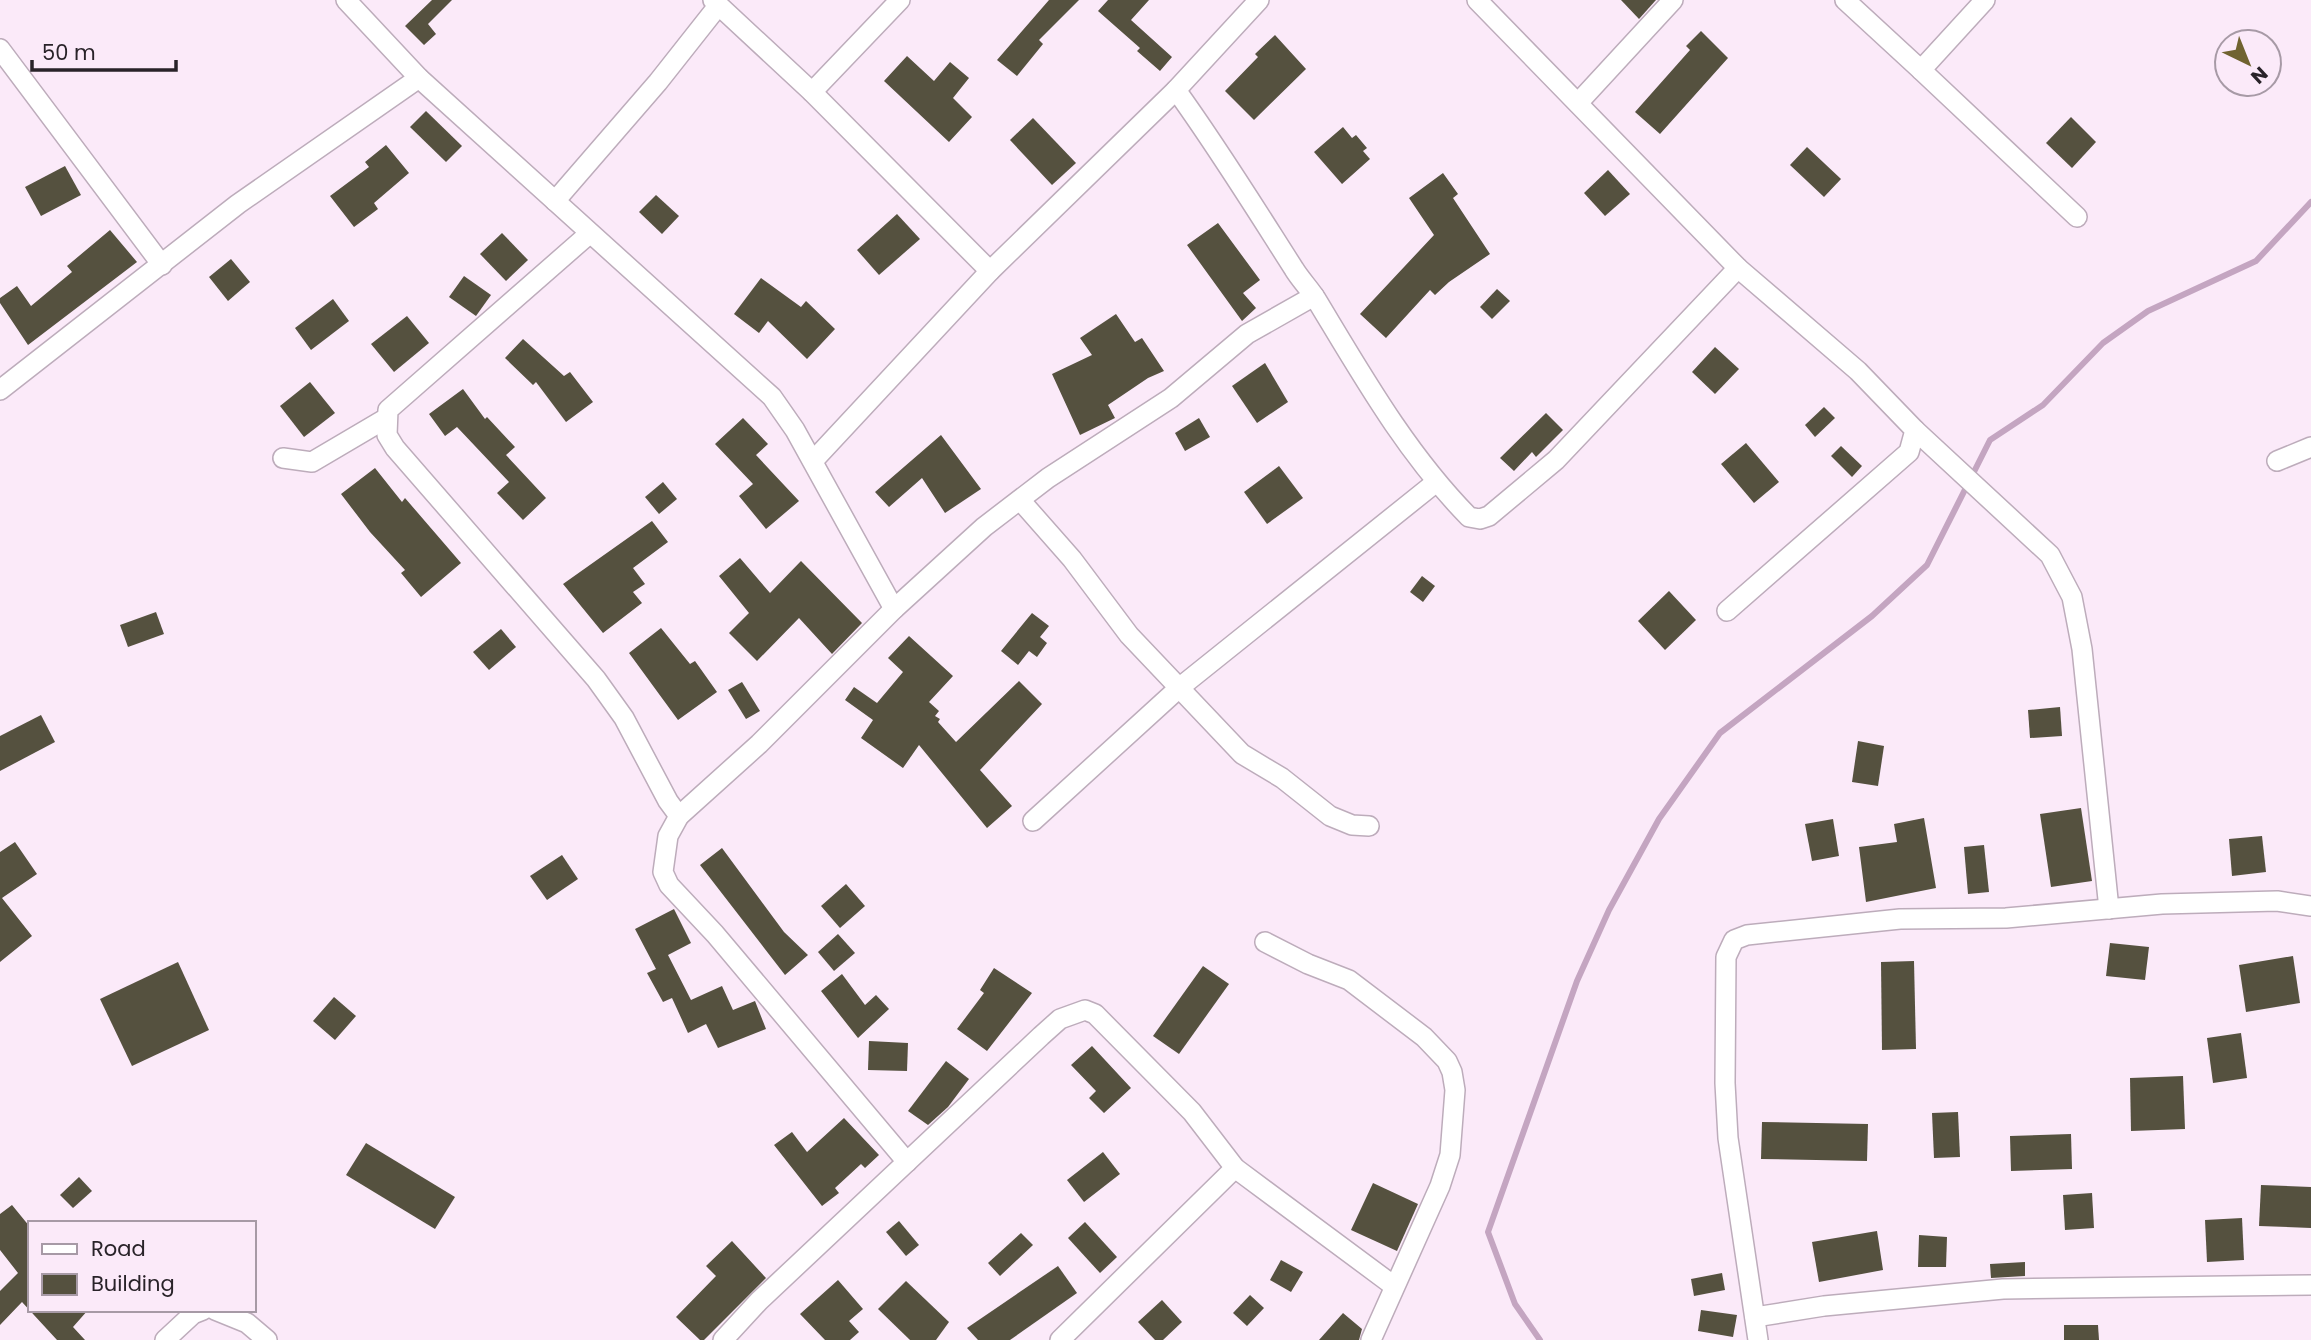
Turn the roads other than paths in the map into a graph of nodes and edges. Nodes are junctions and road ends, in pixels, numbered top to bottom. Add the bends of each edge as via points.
1 (346, 0) edge
2 (900, 0) edge
3 (1259, 0) edge
4 (1477, 0) edge
5 (1673, 0) edge
6 (1844, 0) edge
7 (1985, 0) edge
8 (715, 3) edge
9 (0, 49) edge
10 (1921, 70) junction
11 (419, 78) junction
12 (1176, 90) junction
13 (811, 92) junction
14 (1578, 103) junction
15 (555, 201) junction
16 (2077, 217) dead end
17 (589, 234) junction
18 (162, 265) junction
19 (1738, 268) junction
20 (990, 271) junction
21 (1314, 296) junction
22 (0, 390) edge
23 (385, 419) junction
24 (1915, 430) junction
25 (2311, 447) edge
26 (283, 458) dead end
27 (813, 461) junction
28 (2277, 461) dead end
29 (1435, 483) junction
30 (1020, 500) junction
31 (894, 609) junction
32 (1727, 611) dead end
33 (1179, 688) junction
34 (679, 816) junction
35 (1033, 821) dead end
36 (1369, 826) dead end
37 (2311, 906) edge
38 (2109, 909) junction
39 (1265, 942) dead end
40 (907, 1162) junction
41 (1235, 1168) junction
42 (2311, 1285) edge
43 (1394, 1286) junction
44 (198, 1312) edge
45 (220, 1312) edge
46 (1755, 1317) junction
47 (165, 1340) edge
48 (267, 1340) edge
49 (723, 1340) edge
50 (1060, 1340) edge
51 (1371, 1340) edge
52 (1758, 1340) edge

1 - 11 street
2 - 13 street
3 - 12 street
4 - 14 street
5 - 14 street
6 - 10 street
7 - 10 street
8 - 13 street
8 - 15 street via 658,82
9 - 18 street
10 - 16 street
11 - 15 street
11 - 18 street via 301,158
12 - 20 street
12 - 21 street
13 - 20 street
14 - 19 street
15 - 17 street
17 - 23 street via 410,388
17 - 27 street via 772,397
18 - 22 street
19 - 24 street via 1858,371
19 - 29 street via 1556,460 1489,516 1469,517
20 - 27 street
21 - 29 street via 1352,363
21 - 30 street via 1247,334 1171,398
23 - 26 street via 312,462
23 - 34 street via 395,448 596,679 624,718
24 - 32 street via 1909,452
24 - 38 street via 2050,555 2072,597 2082,649
25 - 28 street
27 - 31 street
29 - 33 street
30 - 31 street
30 - 33 street via 1129,635
31 - 34 street via 759,744
33 - 35 street
33 - 36 street via 1242,754 1330,816
34 - 40 street via 663,858 668,885 715,934
37 - 38 street via 2224,901
38 - 46 street via 2006,918 1900,919 1734,940 1726,957 1724,1083
39 - 43 street via 1349,980 1424,1037 1452,1073 1450,1155
40 - 41 street via 1060,1020 1085,1010 1095,1014 1192,1112
40 - 49 street
41 - 43 street
41 - 50 street
42 - 46 street via 2003,1289
43 - 51 street
44 - 47 street
45 - 48 street via 247,1323
46 - 52 street

